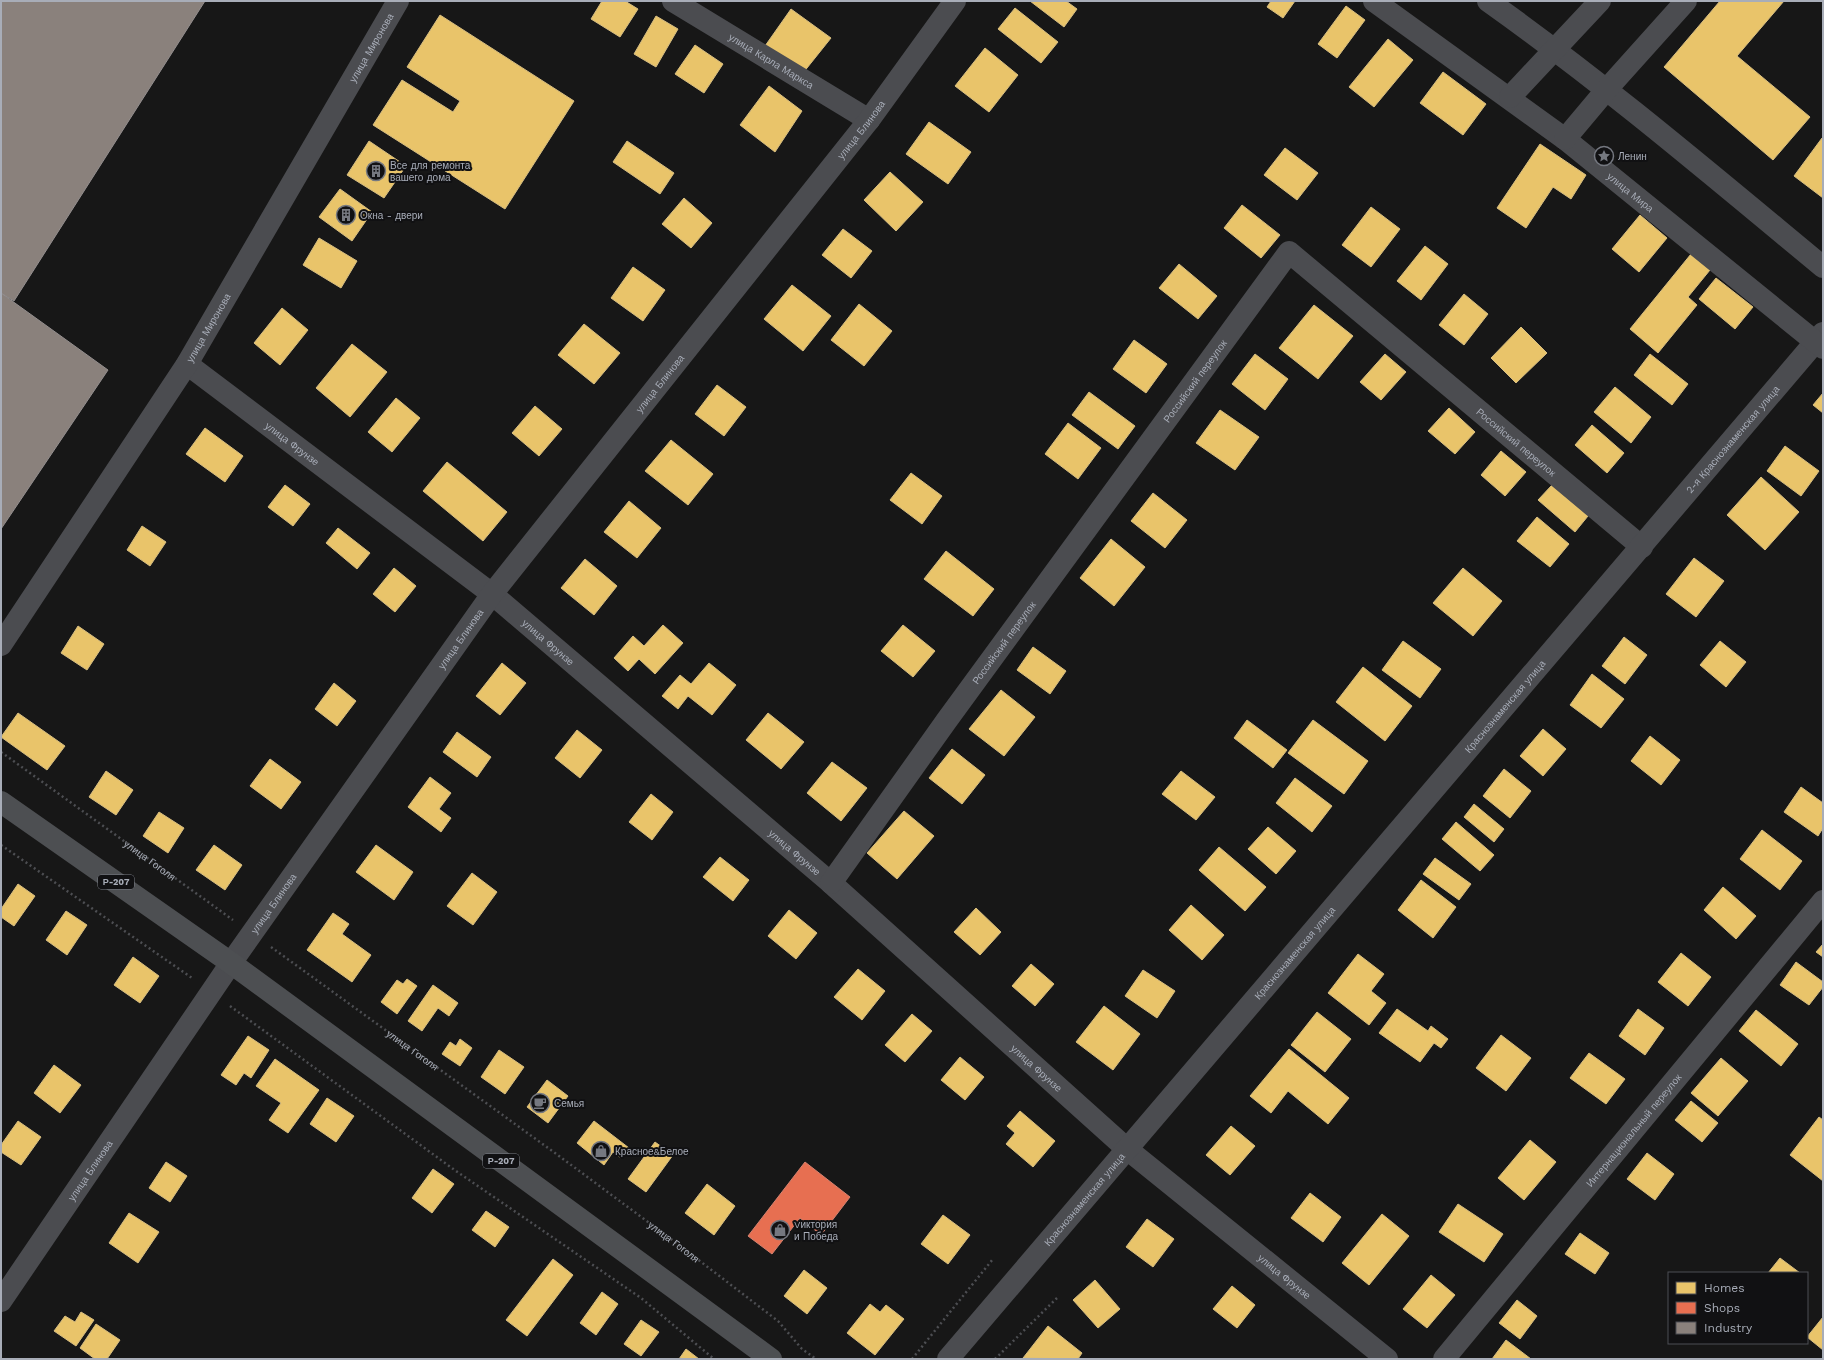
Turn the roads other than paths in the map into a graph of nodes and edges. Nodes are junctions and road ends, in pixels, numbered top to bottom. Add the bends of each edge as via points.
1 (398, 1) edge
2 (673, 1) edge
3 (955, 1) edge
4 (1374, 1) edge
5 (1488, 1) edge
6 (1600, 1) edge
7 (1686, 1) edge
8 (1556, 49) junction
9 (1607, 89) junction
10 (1510, 97) junction
11 (869, 120) junction
12 (1565, 139) junction
13 (1823, 267) edge
14 (1821, 341) edge
15 (187, 364) junction
16 (1642, 547) junction
17 (492, 594) junction
18 (1, 645) edge
19 (1, 802) edge
20 (831, 883) junction
21 (1823, 901) edge
22 (231, 963) junction
23 (1127, 1149) junction
24 (1, 1301) edge
25 (771, 1359) edge
26 (948, 1359) edge
27 (1388, 1359) edge
28 (1444, 1359) edge

1 - 15 street, улица Миронова
2 - 11 street, улица Карла Маркса
3 - 11 street, улица Блинова
4 - 10 street, улица Мира
5 - 8 street
6 - 8 street
7 - 9 street
8 - 9 street
8 - 10 street
9 - 12 street
9 - 13 street
10 - 12 street, улица Мира
11 - 17 street, улица Блинова
12 - 14 street, улица Мира
14 - 16 street, 2-я Краснознаменская улица
15 - 17 street, улица Фрунзе
15 - 18 street, улица Миронова
16 - 20 street, Российский переулок via 1289,252
16 - 23 street, Краснознаменская улица
17 - 20 street, улица Фрунзе
17 - 22 street, улица Блинова
19 - 22 main road, Р-207
20 - 23 street, улица Фрунзе
21 - 28 street, Интернациональный переулок
22 - 24 street, улица Блинова
22 - 25 main road, Р-207
23 - 26 street, Краснознаменская улица
23 - 27 street, улица Фрунзе

